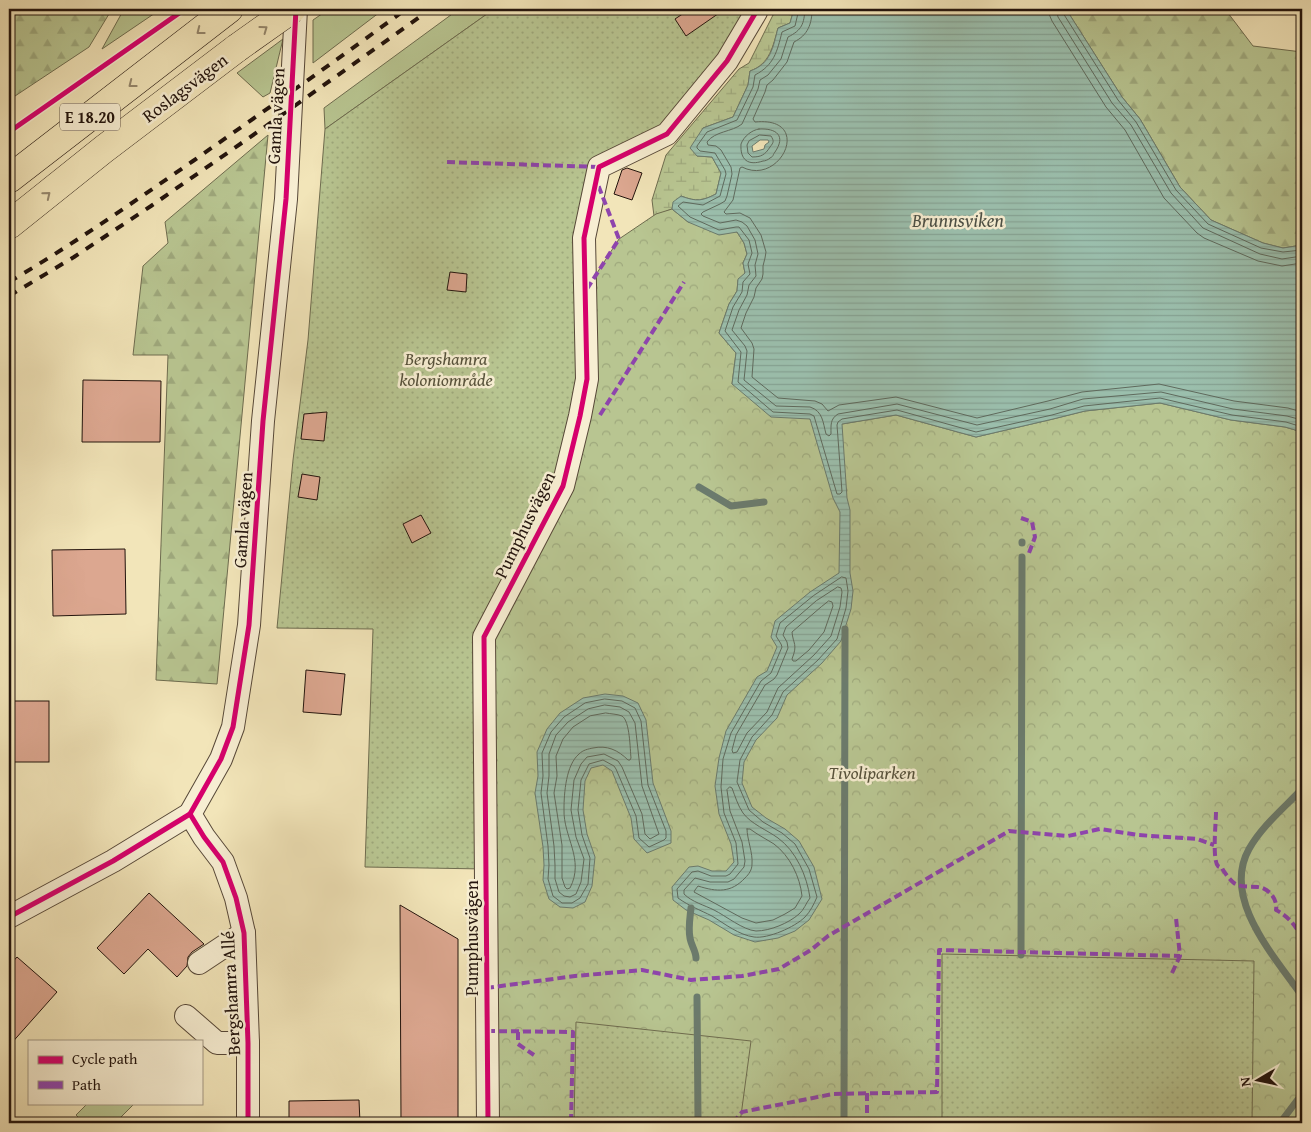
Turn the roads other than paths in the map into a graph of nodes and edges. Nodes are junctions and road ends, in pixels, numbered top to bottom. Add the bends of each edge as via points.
1 (229, 9) edge
2 (292, 9) edge
3 (296, 9) edge
4 (758, 9) edge
5 (9, 180) edge
6 (9, 225) edge
7 (190, 814) junction
8 (9, 917) edge
9 (244, 933) junction
10 (199, 963) dead end
11 (186, 1016) dead end
12 (248, 1043) junction
13 (248, 1123) edge
14 (488, 1123) edge

1 -> 5 main road, Roslagsvägen / E 18.20
6 -> 2 main road, Roslagsvägen / E 18.20, bridge via 236,48
3 - 7 street, Gamla vägen via 286,199 263,422 249,625 233,726 221,759
4 - 14 street, Pumphusvägen via 727,61 667,134 599,167 584,238 587,379 578,425 562,486 484,637
7 - 8 street, Gamla vägen via 113,861
7 - 9 street, Bergshamra Allé via 223,862
9 - 10 street
9 - 12 street, Bergshamra Allé
11 - 12 street via 217,1042
12 - 13 street, Bergshamra Allé

